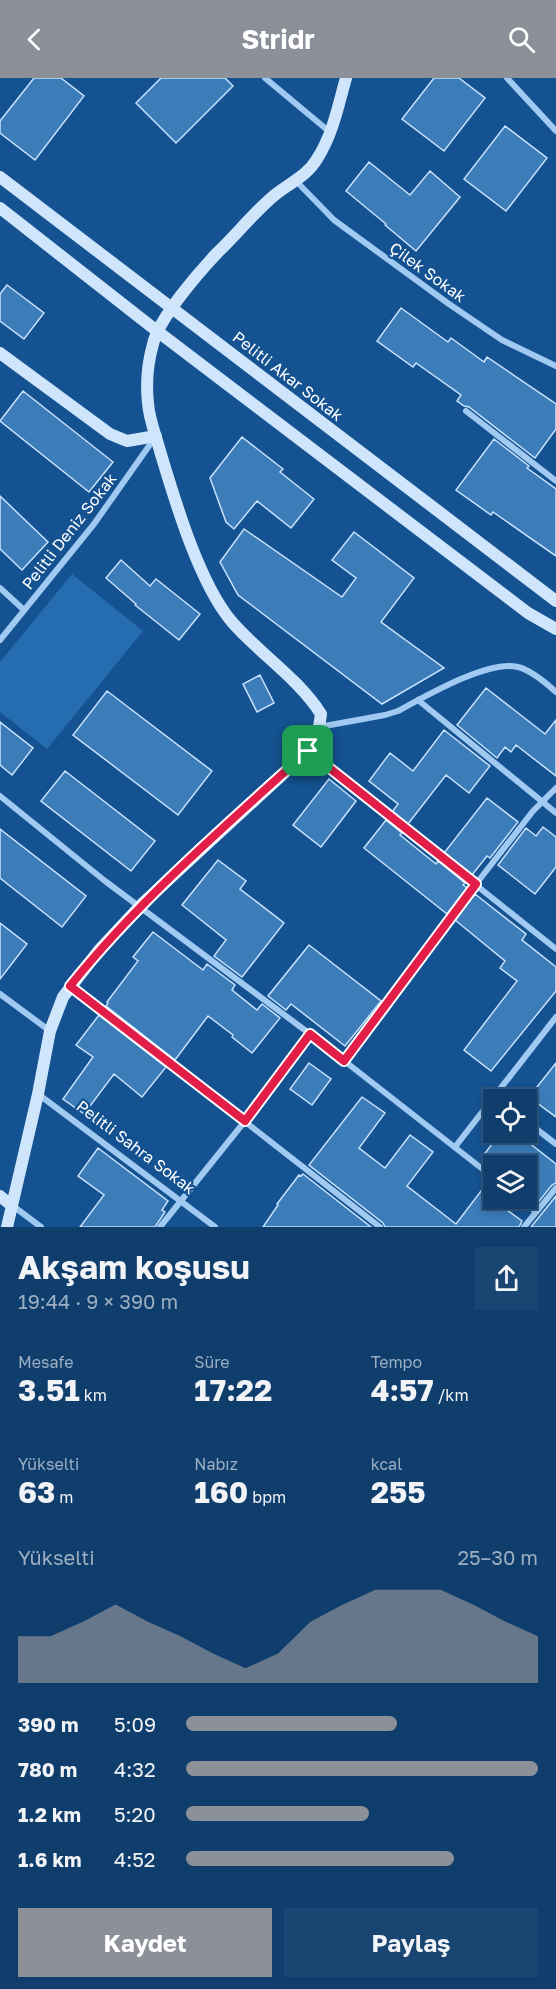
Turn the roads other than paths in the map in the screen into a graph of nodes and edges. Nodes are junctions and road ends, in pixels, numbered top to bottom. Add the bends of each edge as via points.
1 (265, 78) edge
2 (346, 78) edge
3 (507, 78) edge
4 (556, 131) edge
5 (331, 134) junction
6 (0, 177) edge
7 (296, 181) junction
8 (0, 208) edge
9 (173, 308) junction
10 (157, 331) junction
11 (0, 353) edge
12 (556, 366) edge
13 (466, 411) dead end
14 (156, 436) junction
15 (556, 481) edge
16 (0, 588) edge
17 (556, 601) edge
18 (24, 610) junction
19 (556, 629) edge
20 (0, 640) edge
21 (556, 692) edge
22 (418, 700) junction
23 (319, 727) junction
24 (308, 751) junction
25 (556, 788) edge
26 (0, 796) edge
27 (542, 802) junction
28 (556, 813) edge
29 (476, 884) junction
30 (139, 907) junction
31 (556, 949) edge
32 (70, 986) junction
33 (0, 994) edge
34 (556, 1017) edge
35 (50, 1031) junction
36 (310, 1034) junction
37 (344, 1061) junction
38 (504, 1089) edge
39 (38, 1094) junction
40 (483, 1114) edge
41 (245, 1121) junction
42 (537, 1129) edge
43 (556, 1144) edge
44 (455, 1147) junction
45 (483, 1169) edge
46 (556, 1188) edge
47 (0, 1196) edge
48 (180, 1201) junction
49 (12, 1206) junction
50 (533, 1209) edge
51 (536, 1212) junction
52 (7, 1227) edge
53 (41, 1227) edge
54 (160, 1227) edge
55 (216, 1227) edge
56 (379, 1227) edge
57 (524, 1227) edge

1 - 5 street
2 - 5 street
3 - 4 street
5 - 7 street via 317,160
6 - 9 street, Pelitli Akar Sokak
7 - 9 street via 276,194 208,262
7 - 12 street, Çilek Sokak via 334,220 449,304 502,340
8 - 10 street
9 - 10 street
9 - 17 street, Pelitli Akar Sokak
10 - 14 street via 152,345 148,402
10 - 19 street via 528,613
11 - 14 street via 110,434 127,441
13 - 15 street
14 - 18 street, Pelitli Deniz Sokak via 94,524
14 - 23 street via 199,563 221,607 316,707 321,714
16 - 18 street
18 - 20 street, Pelitli Deniz Sokak
21 - 22 street via 517,666 478,672
22 - 23 street via 385,715
22 - 27 street
23 - 24 street
24 - 29 street
24 - 30 street
25 - 27 street
26 - 30 street
27 - 28 street
27 - 29 street
29 - 31 street
29 - 37 street
30 - 32 street
30 - 36 street
32 - 35 street via 57,1007
32 - 41 street
33 - 35 street
34 - 38 street
35 - 39 street
36 - 37 street
36 - 41 street
37 - 44 street
39 - 48 street, Pelitli Sahra Sokak
39 - 49 street
40 - 44 street
41 - 48 street
41 - 56 street
42 - 43 street
44 - 45 street
46 - 51 street
47 - 49 street
48 - 54 street
48 - 55 street, Pelitli Sahra Sokak
49 - 52 street
49 - 53 street
50 - 51 street
51 - 57 street

